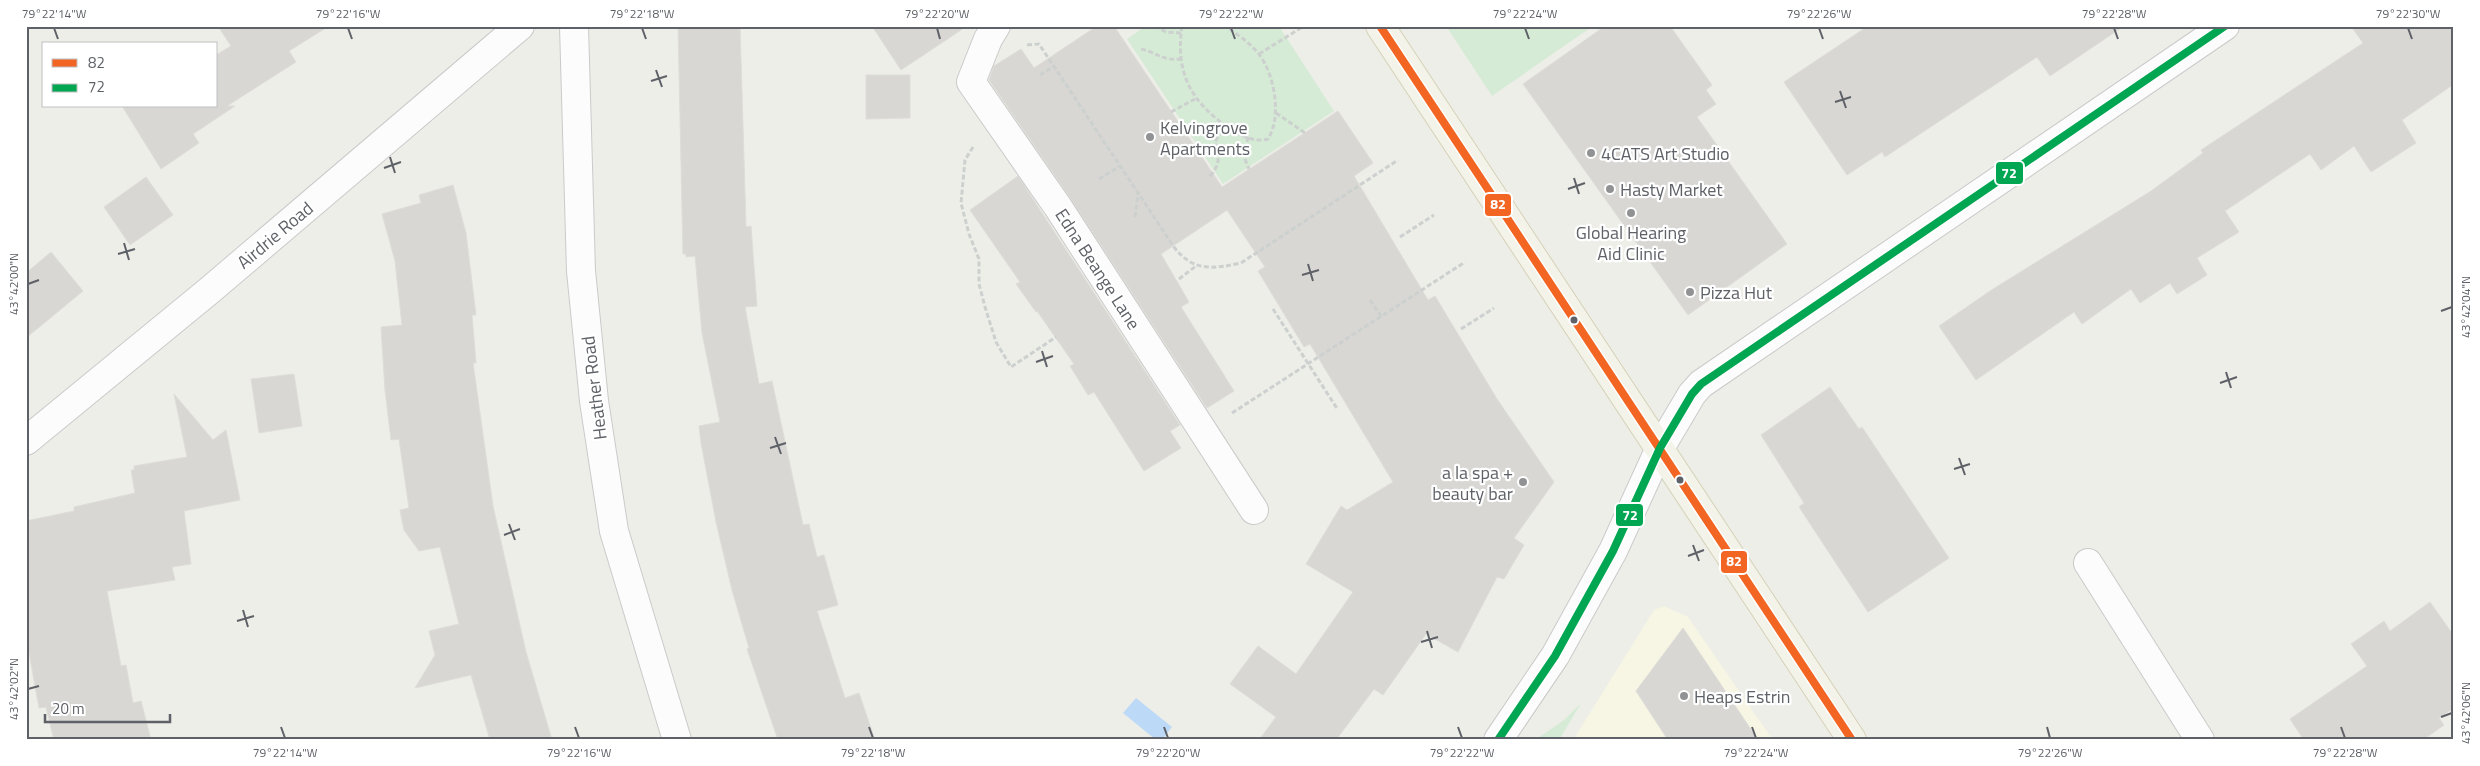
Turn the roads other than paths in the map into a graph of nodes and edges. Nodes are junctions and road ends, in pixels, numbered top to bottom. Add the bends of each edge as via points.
1 (520, 26) edge
2 (574, 26) edge
3 (1380, 26) edge
4 (2225, 26) edge
5 (992, 33) edge
6 (26, 441) edge
7 (1660, 448) junction
8 (1254, 510) dead end
9 (2088, 563) dead end
10 (677, 740) edge
11 (1498, 740) edge
12 (1852, 740) edge
13 (2200, 740) edge

1 - 6 street, Airdrie Road via 210,290
2 - 10 street, Heather Road via 581,271 594,401 614,531
3 - 7 main road
4 - 7 street via 1701,384
5 - 8 street, Edna Beange Lane via 972,82
7 - 11 street via 1604,567 1555,656
7 - 12 main road
9 - 13 street

